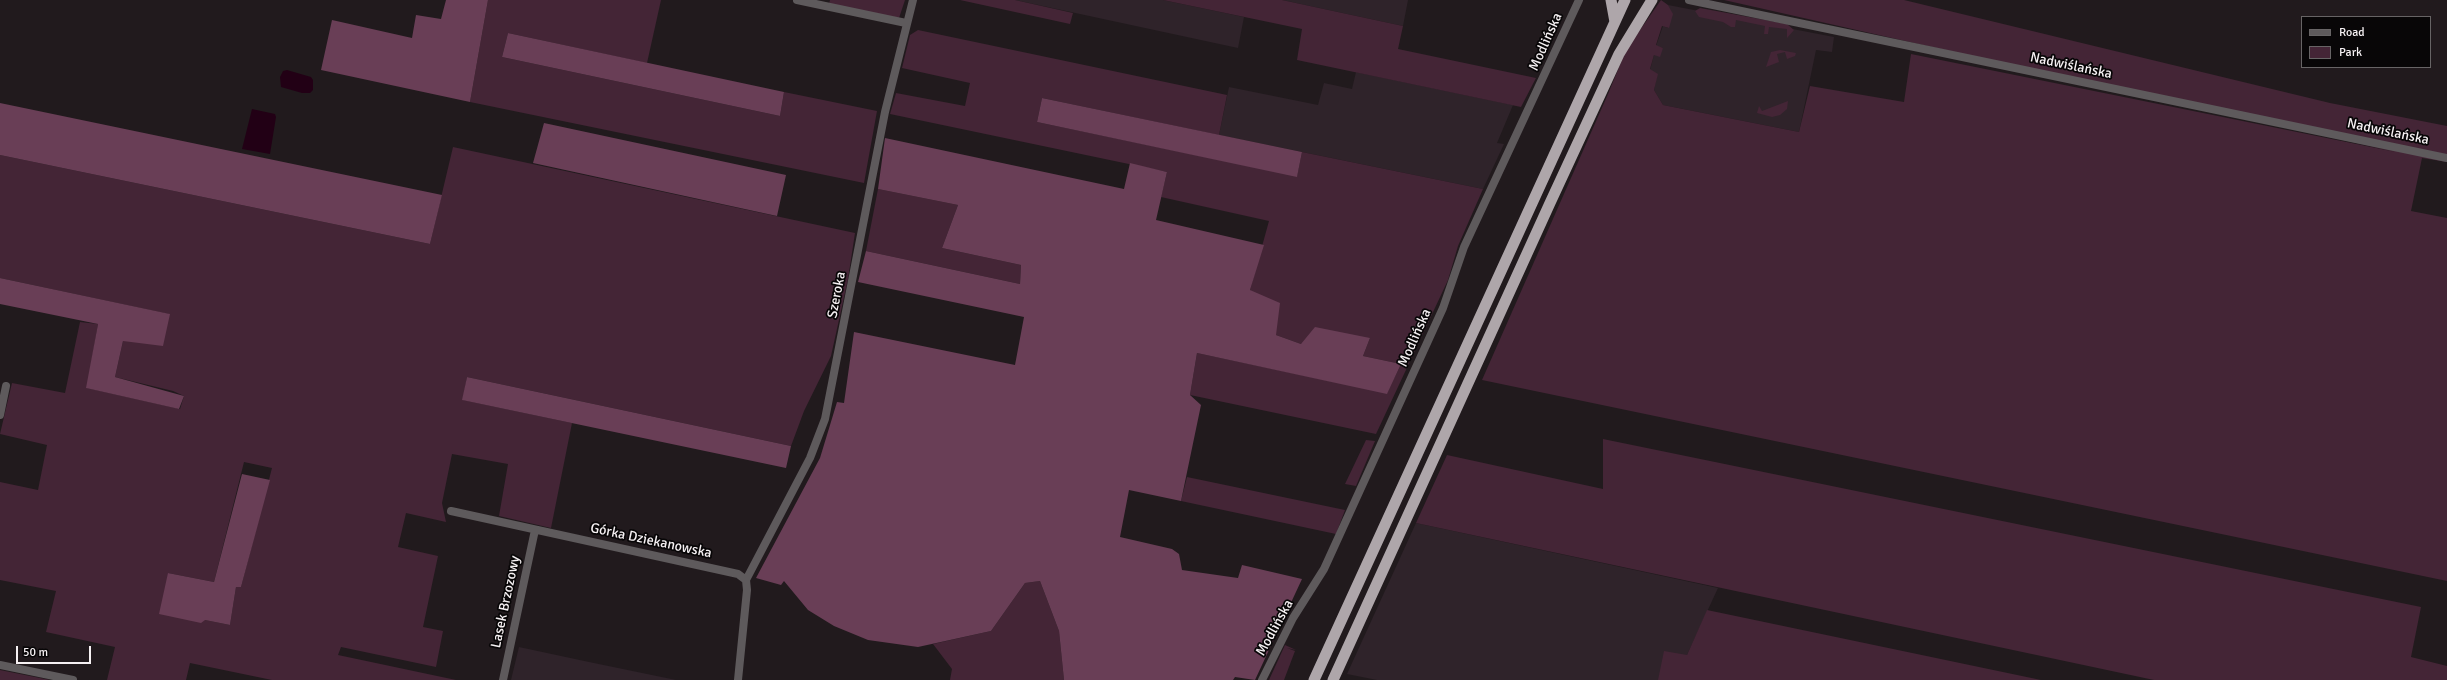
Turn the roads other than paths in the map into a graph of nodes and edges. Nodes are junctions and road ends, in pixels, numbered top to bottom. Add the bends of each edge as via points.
1 (797, 0) edge
2 (912, 0) edge
3 (1579, 0) edge
4 (1611, 0) edge
5 (1625, 0) edge
6 (1652, 0) edge
7 (1689, 0) edge
8 (1615, 22) junction
9 (906, 23) junction
10 (2447, 158) edge
11 (6, 386) dead end
12 (0, 415) edge
13 (451, 512) dead end
14 (535, 530) junction
15 (746, 580) junction
16 (0, 665) edge
17 (73, 680) edge
18 (503, 680) edge
19 (738, 680) edge
20 (1262, 680) edge
21 (1314, 680) edge
22 (1333, 680) edge

1 - 9 street
2 - 9 street, Szeroka
3 - 20 street, Modlińska via 1464,247 1443,308 1324,569 1286,630
4 - 8 highway
5 - 8 highway
6 - 22 highway via 1619,54
7 - 10 street, Nadwiślańska
8 - 21 highway
9 - 15 street, Szeroka via 885,112 825,419 810,458
11 - 12 street
13 - 14 street, Górka Dziekanowska
14 - 15 street, Górka Dziekanowska via 725,570
14 - 18 street, Lasek Brzozowy
15 - 19 street
16 - 17 street

